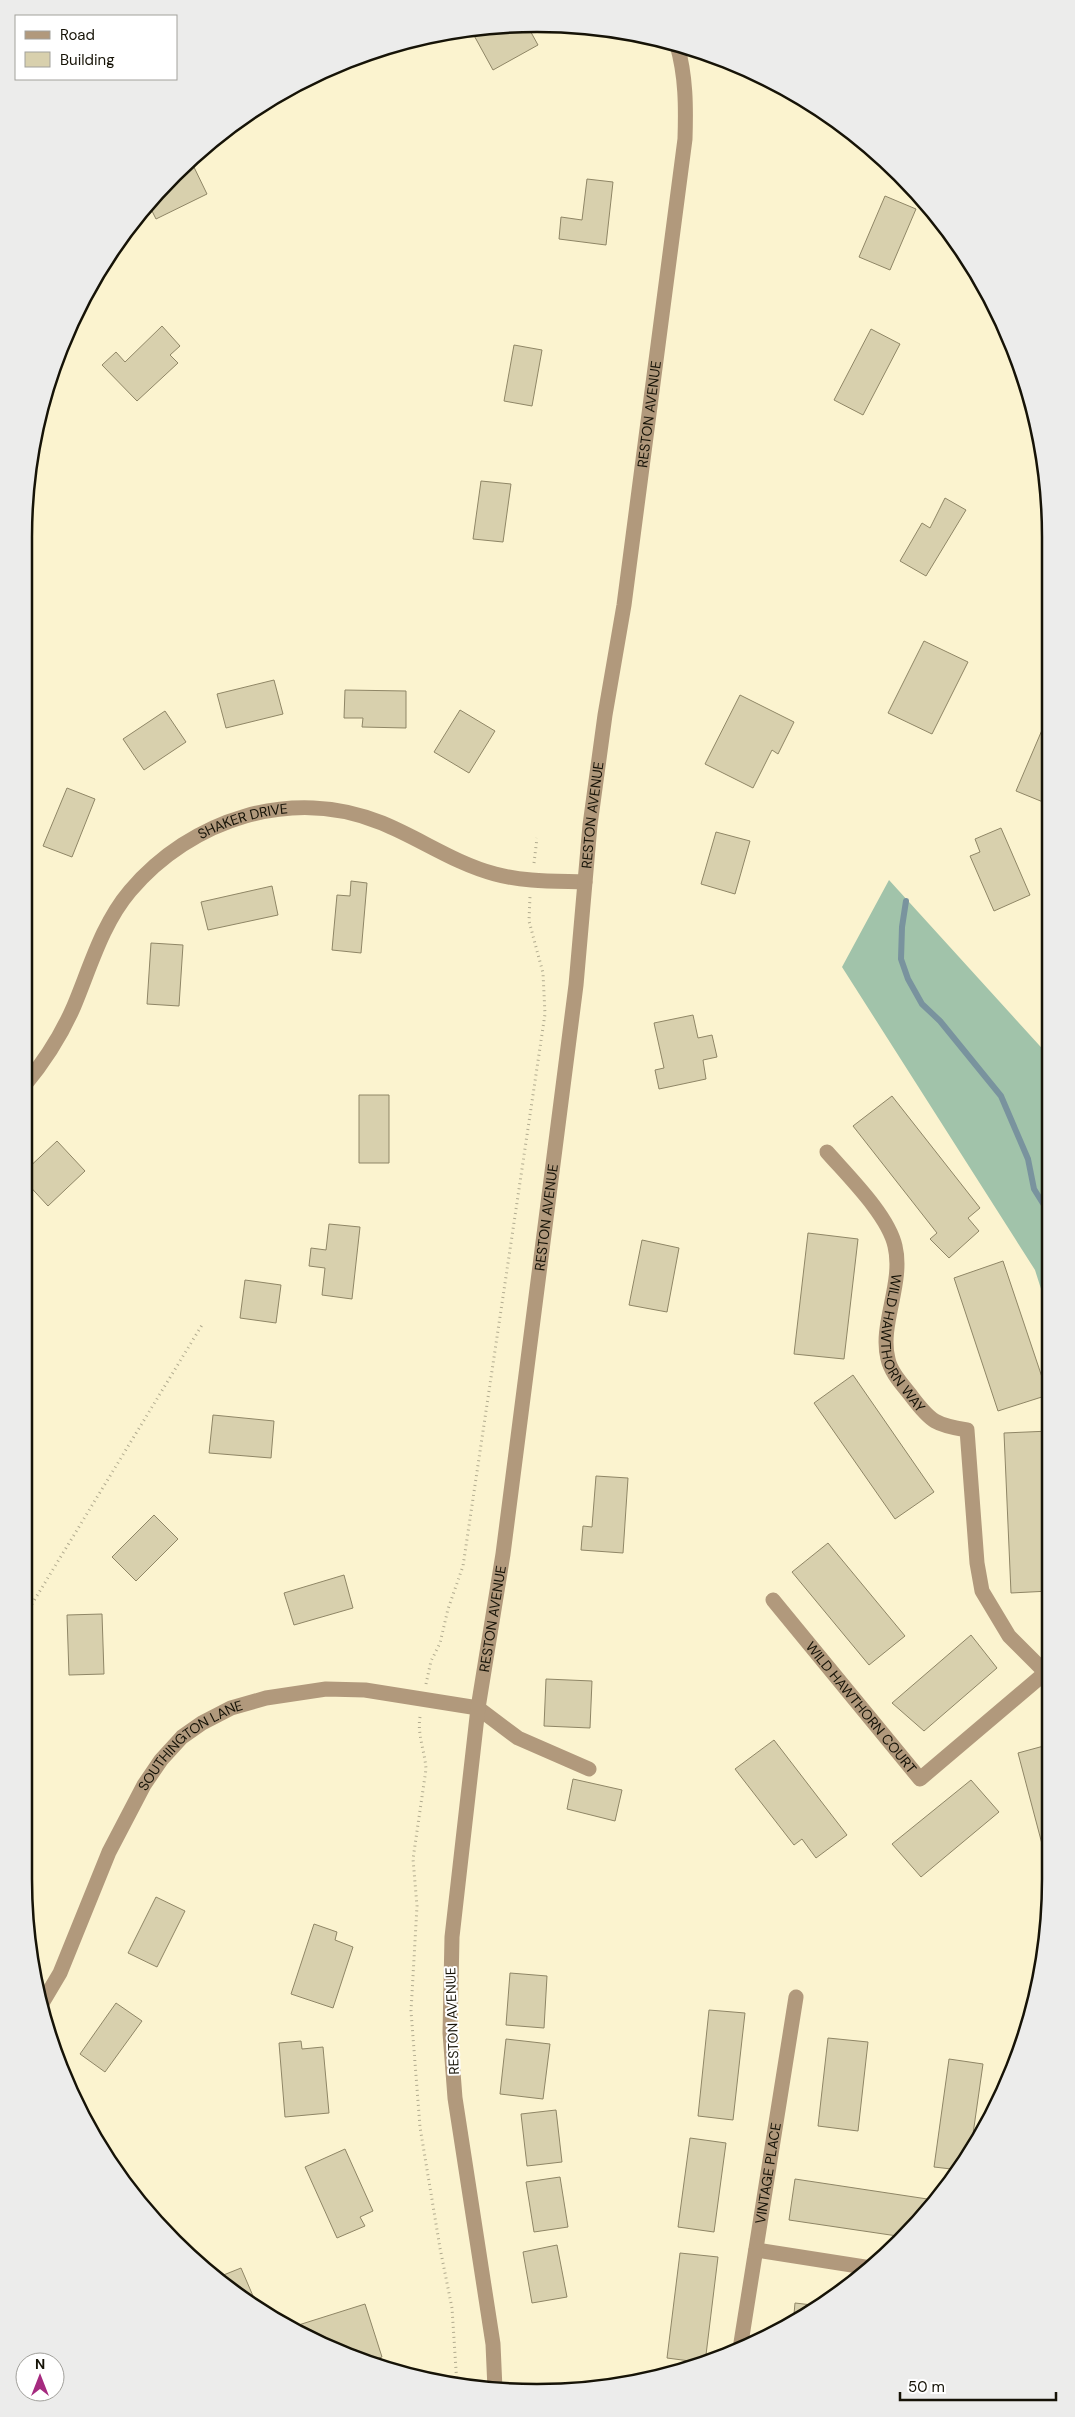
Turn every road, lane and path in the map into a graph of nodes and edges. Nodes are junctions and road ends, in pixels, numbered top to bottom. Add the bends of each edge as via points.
1 (679, 53) edge
2 (537, 838) dead end
3 (532, 880) junction
4 (585, 882) junction
5 (32, 1075) edge
6 (827, 1152) dead end
7 (202, 1326) dead end
8 (773, 1600) dead end
9 (32, 1604) edge
10 (1042, 1670) edge
11 (1042, 1681) edge
12 (423, 1700) junction
13 (478, 1708) junction
14 (589, 1769) dead end
15 (46, 1995) edge
16 (796, 1997) dead end
17 (756, 2250) junction
18 (861, 2266) edge
19 (741, 2341) edge
20 (457, 2378) edge
21 (495, 2382) edge

1 - 4 street, RESTON AVENUE via 686,99 685,139 624,605 603,724
2 - 3 path
3 - 4 street, SHAKER DRIVE
3 - 5 street, SHAKER DRIVE via 497,875 463,864 383,823 326,808 261,811 217,825 182,845 151,869 129,893 107,928 56,1042
3 - 12 path via 529,921 543,973 543,1024 463,1566 431,1661
4 - 13 street, RESTON AVENUE via 576,985 503,1554
6 - 10 street, WILD HAWTHORN WAY via 888,1224 898,1266 886,1340 887,1358 893,1372 927,1416 942,1426 967,1430 982,1592 1009,1636
7 - 9 path
8 - 11 street, WILD HAWTHORN COURT via 920,1779
12 - 13 street, SOUTHINGTON LANE
12 - 15 street, SOUTHINGTON LANE via 365,1690 326,1689 266,1698 231,1708 182,1737 152,1772 117,1834 60,1973
12 - 20 path via 419,1724 426,1769 413,1859 417,1906 410,2011 420,2127 452,2308
13 - 14 street via 518,1738
13 - 21 street, RESTON AVENUE via 452,1937 450,2033 455,2098 493,2344
16 - 17 street, VINTAGE PLACE
17 - 18 street
17 - 19 street, VINTAGE PLACE

